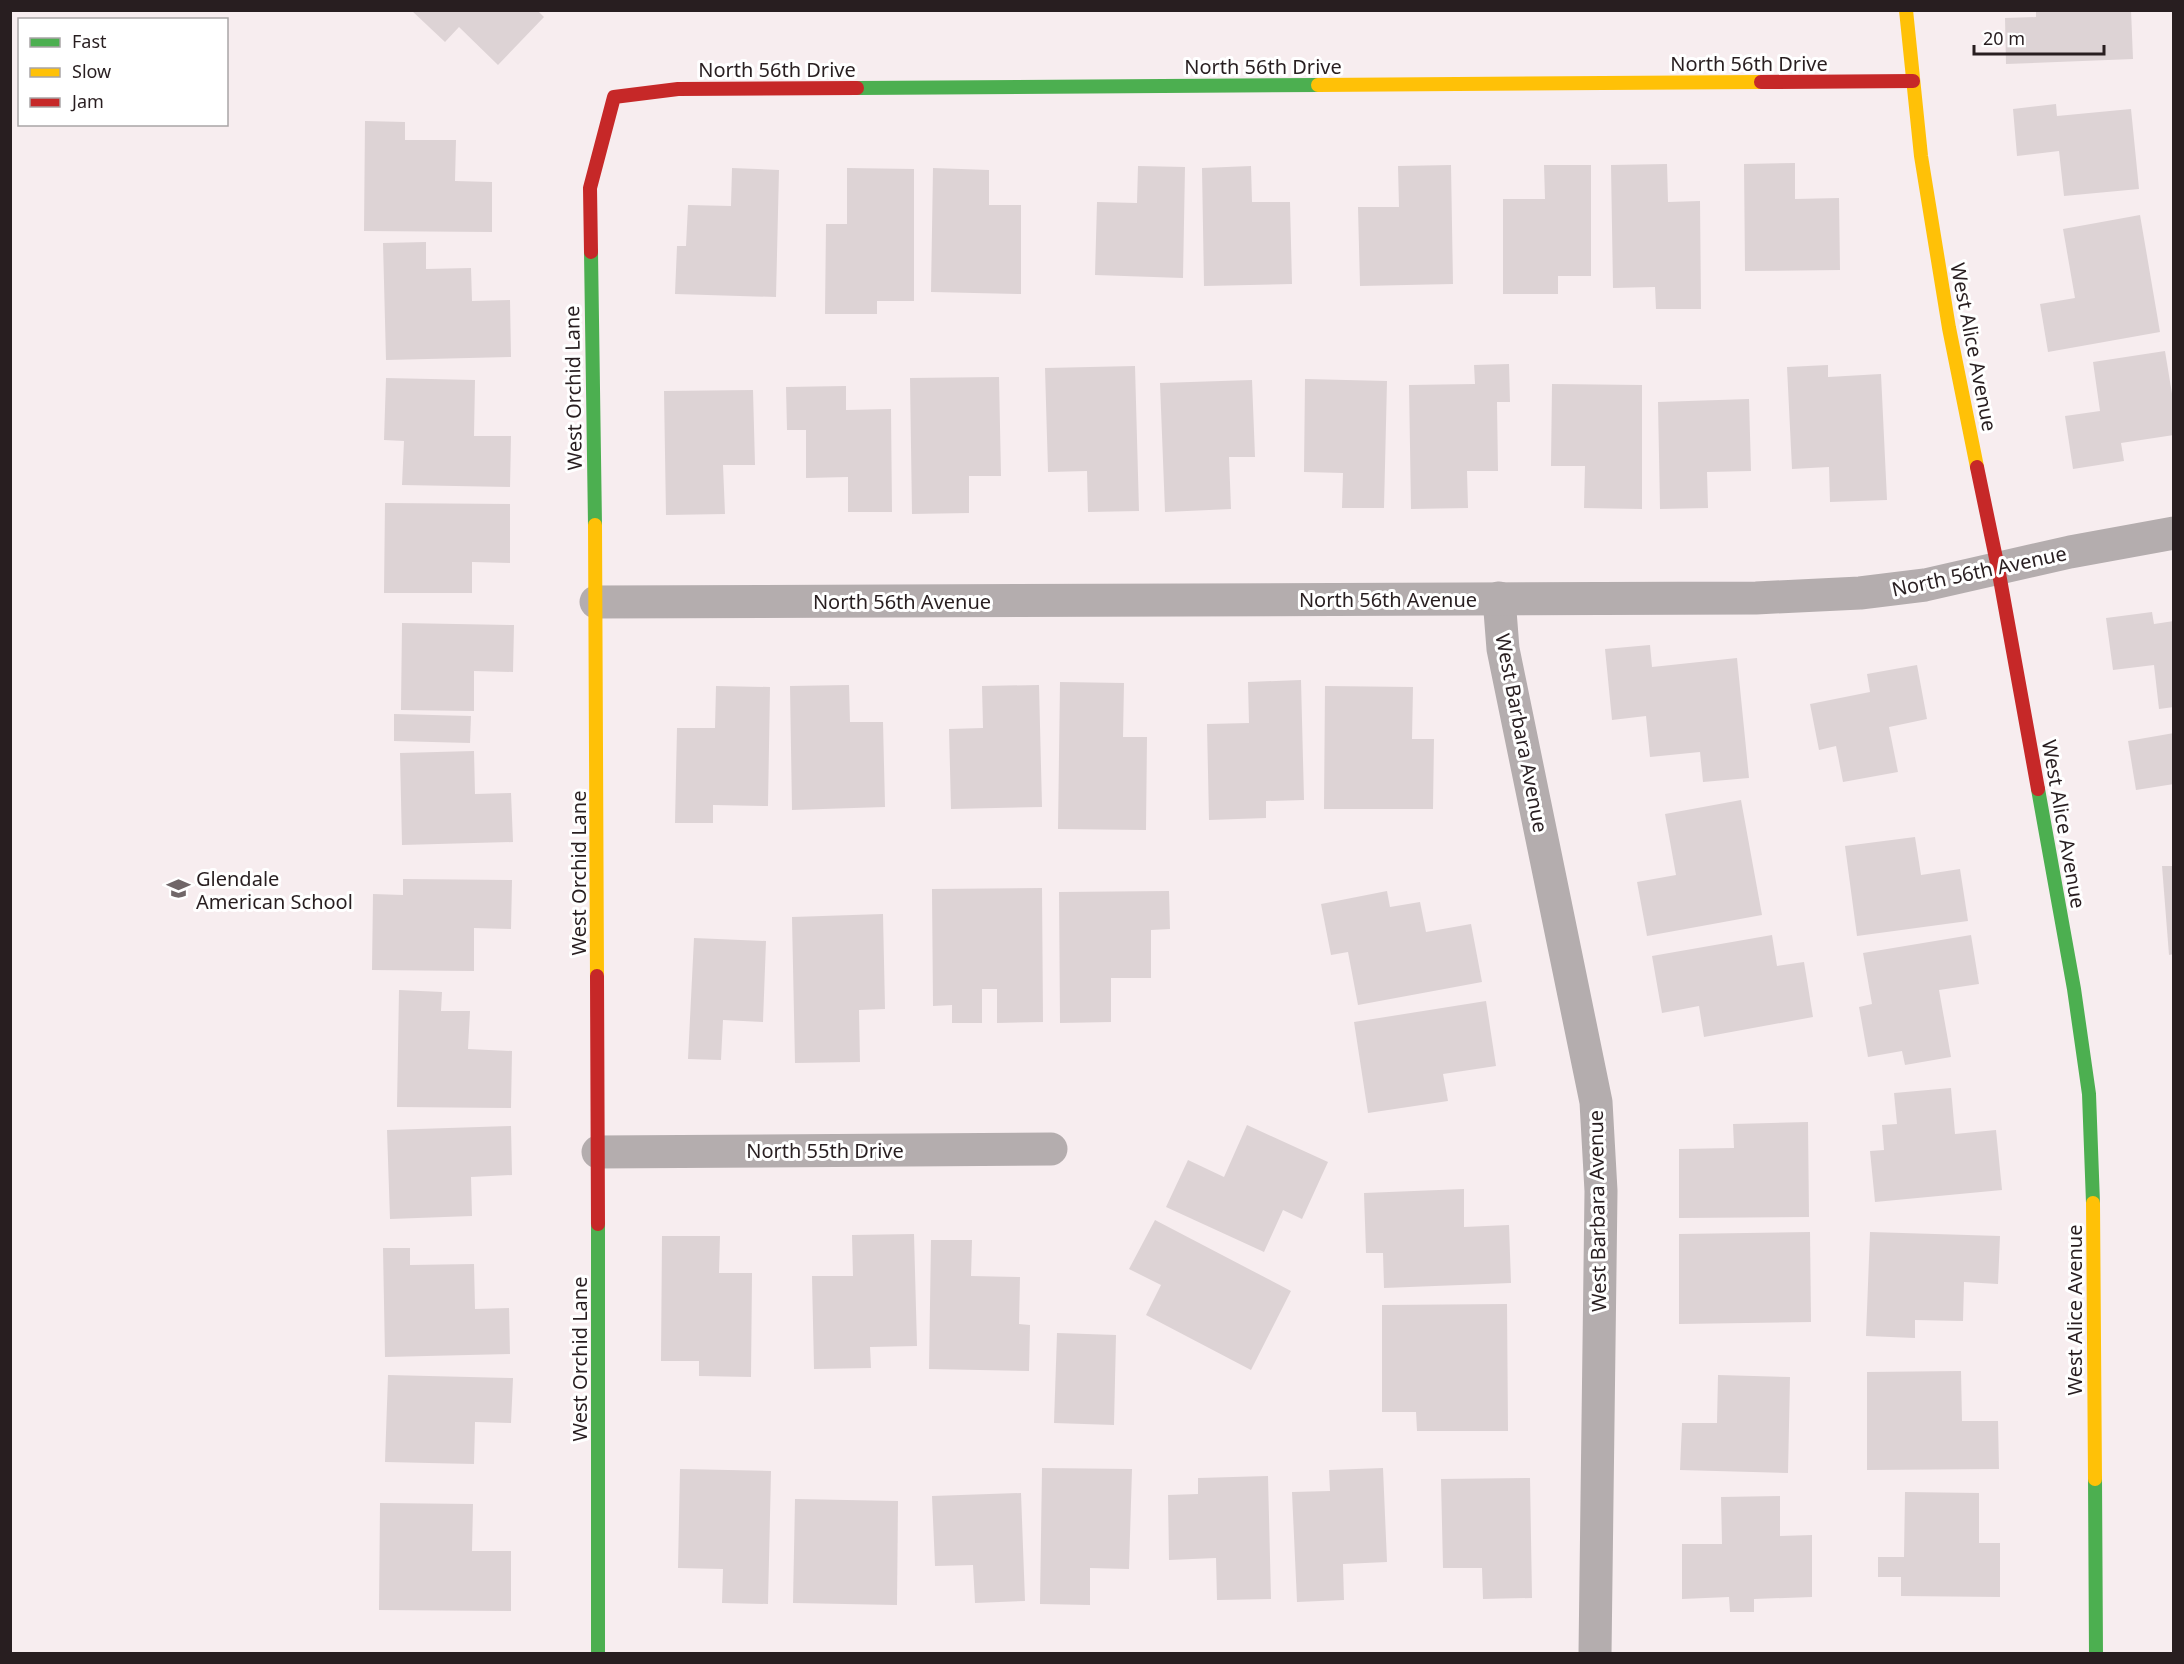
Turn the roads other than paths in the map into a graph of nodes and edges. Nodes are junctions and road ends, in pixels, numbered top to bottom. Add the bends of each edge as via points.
1 (1906, 10) edge
2 (1912, 81) junction
3 (615, 97) joint
4 (2174, 533) edge
5 (1998, 568) junction
6 (1499, 598) junction
7 (596, 602) junction
8 (1051, 1149) dead end
9 (598, 1152) junction
10 (598, 1653) edge
11 (1594, 1653) edge
12 (2096, 1653) edge

1 - 2 street, West Alice Avenue
2 - 3 street, North 56th Drive via 690,88
2 - 5 street, West Alice Avenue via 1949,328
3 - 7 street, West Orchid Lane via 590,188
4 - 5 street, North 56th Avenue
5 - 6 street, North 56th Avenue via 1925,585 1860,593 1756,598
5 - 12 street, West Alice Avenue via 2074,989 2089,1094
6 - 7 street, North 56th Avenue
6 - 11 street, West Barbara Avenue via 1503,649 1596,1102 1601,1191
7 - 9 street, West Orchid Lane
8 - 9 street, North 55th Drive
9 - 10 street, West Orchid Lane

